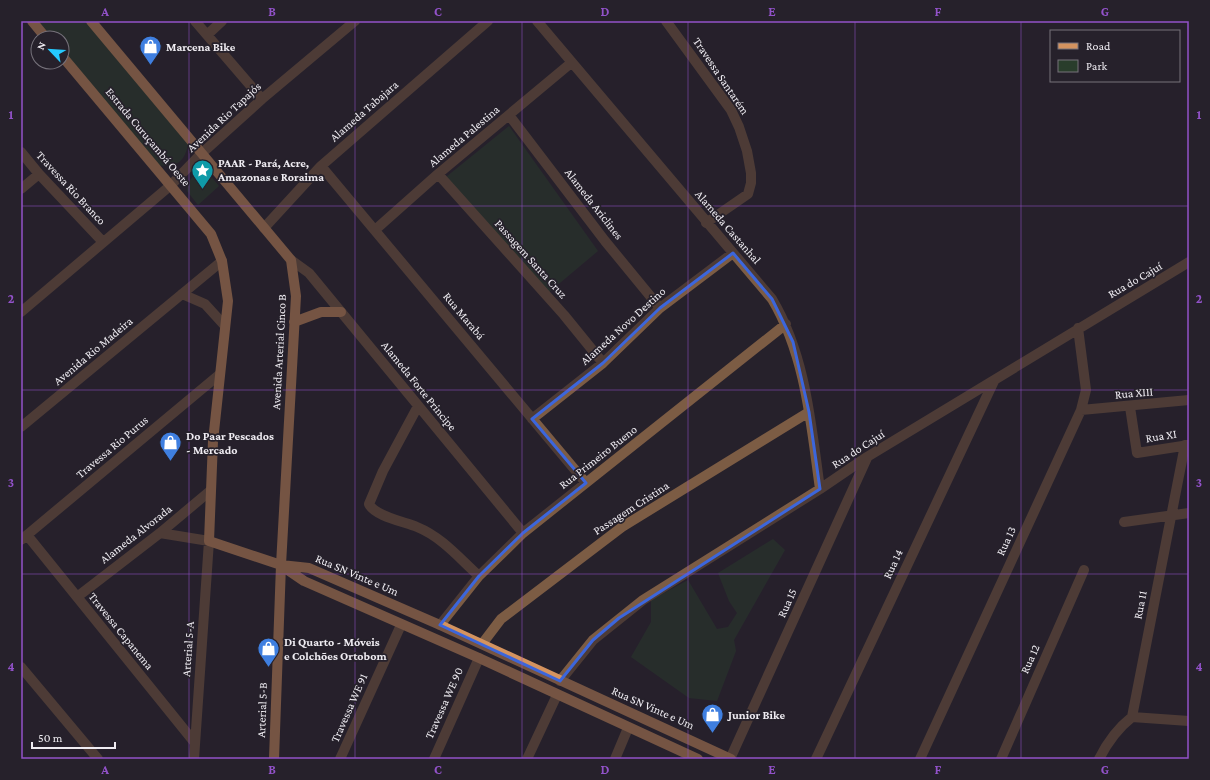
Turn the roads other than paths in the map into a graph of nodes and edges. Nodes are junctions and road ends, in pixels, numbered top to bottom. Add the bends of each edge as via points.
1 (32, 21) edge
2 (91, 21) edge
3 (196, 21) edge
4 (222, 21) edge
5 (355, 21) edge
6 (488, 21) edge
7 (537, 21) edge
8 (666, 21) edge
9 (39, 30) edge
10 (207, 35) junction
11 (571, 63) junction
12 (70, 65) edge
13 (262, 99) junction
14 (509, 115) junction
15 (21, 152) edge
16 (201, 154) junction
17 (321, 166) junction
18 (38, 174) junction
19 (438, 174) junction
20 (171, 185) junction
21 (21, 188) edge
22 (706, 223) junction
23 (264, 228) junction
24 (375, 230) junction
25 (103, 242) junction
26 (733, 253) junction
27 (291, 260) junction
28 (222, 261) junction
29 (1189, 262) edge
30 (182, 294) junction
31 (660, 308) junction
32 (21, 312) edge
33 (341, 312) junction
34 (294, 322) junction
35 (786, 324) junction
36 (225, 326) junction
37 (1078, 328) junction
38 (602, 363) junction
39 (220, 374) junction
40 (994, 380) junction
41 (1189, 400) edge
42 (418, 406) junction
43 (1130, 406) junction
44 (1081, 410) junction
45 (808, 412) junction
46 (532, 419) junction
47 (21, 427) edge
48 (1187, 445) edge
49 (867, 457) junction
50 (586, 483) junction
51 (820, 489) junction
52 (210, 491) junction
53 (1189, 513) edge
54 (1170, 517) junction
55 (1124, 522) dead end
56 (160, 533) junction
57 (523, 534) junction
58 (24, 537) edge
59 (209, 541) junction
60 (281, 565) junction
61 (1084, 570) dead end
62 (479, 576) junction
63 (77, 597) junction
64 (440, 624) junction
65 (401, 625) junction
66 (457, 633) junction
67 (482, 644) junction
68 (451, 646) junction
69 (478, 658) junction
70 (21, 667) edge
71 (560, 681) junction
72 (557, 695) junction
73 (1132, 717) junction
74 (1189, 721) edge
75 (628, 728) junction
76 (195, 744) junction
77 (98, 759) edge
78 (194, 759) edge
79 (274, 759) edge
80 (340, 759) edge
81 (434, 759) edge
82 (527, 759) edge
83 (615, 759) edge
84 (698, 759) edge
85 (730, 759) edge
86 (816, 759) edge
87 (920, 759) edge
88 (1001, 759) edge
89 (1099, 759) edge

1 - 9 main road
2 - 16 main road
3 - 10 street
4 - 10 street
5 - 13 street, Avenida Rio Tapajós
6 - 17 street, Alameda Tabajara
7 - 11 street, Alameda Castanhal
8 - 22 street, Travessa Santarém via 731,110 739,127 750,166 751,183 748,194
10 - 13 street
11 - 14 street, Alameda Palestina
11 - 22 street, Alameda Castanhal
12 - 20 main road, Estrada Curuçambá Oeste
13 - 16 street, Avenida Rio Tapajós
14 - 19 street, Alameda Palestina
14 - 31 street, Alameda Ariclines
15 - 18 street, Travessa Rio Branco
16 - 20 street, Avenida Rio Tapajós
16 - 23 main road
17 - 23 street, Alameda Tabajara
17 - 24 street, Rua Marabá
18 - 21 street
18 - 25 street, Travessa Rio Branco
19 - 24 street, Alameda Palestina
19 - 38 street, Passagem Santa Cruz via 564,315
20 - 25 street, Avenida Rio Tapajós
20 - 28 main road, Estrada Curuçambá Oeste via 211,234
22 - 26 street, Alameda Castanhal
23 - 27 main road
24 - 46 street, Rua Marabá
25 - 32 street, Avenida Rio Tapajós
26 - 31 street, Alameda Novo Destino
26 - 35 street, Alameda Castanhal via 772,299
27 - 33 street, Alameda Forte Principe via 309,273
27 - 34 main road, Avenida Arterial Cinco B via 296,296
28 - 30 street, Avenida Rio Madeira
28 - 36 main road, Estrada Curuçambá Oeste via 228,301
29 - 37 street, Rua do Cajuí
30 - 36 street via 206,304
30 - 47 street, Avenida Rio Madeira
31 - 38 street, Alameda Novo Destino
33 - 34 main road via 321,312
33 - 42 street, Alameda Forte Principe
34 - 60 main road, Avenida Arterial Cinco B
35 - 45 street, Alameda Castanhal via 799,364
35 - 50 street, Rua Primeiro Bueno
36 - 39 main road, Estrada Curuçambá Oeste
37 - 40 street, Rua do Cajuí
37 - 44 street, Rua 13 via 1086,390
38 - 46 street, Alameda Novo Destino
39 - 52 main road, Estrada Curuçambá Oeste
39 - 58 street, Travessa Rio Purus
40 - 49 street, Rua do Cajuí
40 - 86 street, Rua 14
41 - 43 street, Rua XIII
42 - 57 street, Alameda Forte Principe
42 - 62 street via 383,471 369,504 375,512 418,527 435,536
43 - 44 street, Rua XIII
43 - 48 street, Rua XI via 1137,453
44 - 87 street, Rua 13
45 - 51 street, Alameda Castanhal
45 - 67 street, Passagem Cristina via 622,527 501,619
46 - 50 street, Rua Marabá
48 - 54 street, Rua 11
49 - 51 street, Rua do Cajuí
49 - 85 street, Rua 15
50 - 57 street, Rua Primeiro Bueno
51 - 71 street, Rua do Cajuí via 643,600 593,640
52 - 56 street, Alameda Alvorada
52 - 59 main road, Estrada Curuçambá Oeste
53 - 54 street
54 - 55 street
54 - 73 street, Rua 11
56 - 59 street
56 - 63 street, Alameda Alvorada
57 - 62 street, Rua Primeiro Bueno
58 - 63 street, Travessa Capanema
59 - 60 main road
59 - 76 street, Arterial 5-A
60 - 64 main road, Rua SN Vinte e Um via 309,568
60 - 65 main road via 304,581
60 - 79 main road, Arterial 5-B
61 - 88 street, Rua 12
62 - 64 street, Rua Primeiro Bueno
63 - 76 street, Travessa Capanema
64 - 66 main road, Rua SN Vinte e Um
65 - 68 main road
65 - 80 street, Travessa WE 91
66 - 67 main road, Rua SN Vinte e Um
66 - 68 main road
67 - 71 main road, Rua SN Vinte e Um
68 - 69 main road
69 - 72 main road
69 - 81 street, Travessa WE 90
70 - 77 street
71 - 85 main road, Rua SN Vinte e Um
72 - 75 main road
72 - 82 street
73 - 74 street
73 - 89 street via 1105,746
75 - 83 street
75 - 84 main road
76 - 78 street, Arterial 5-A

